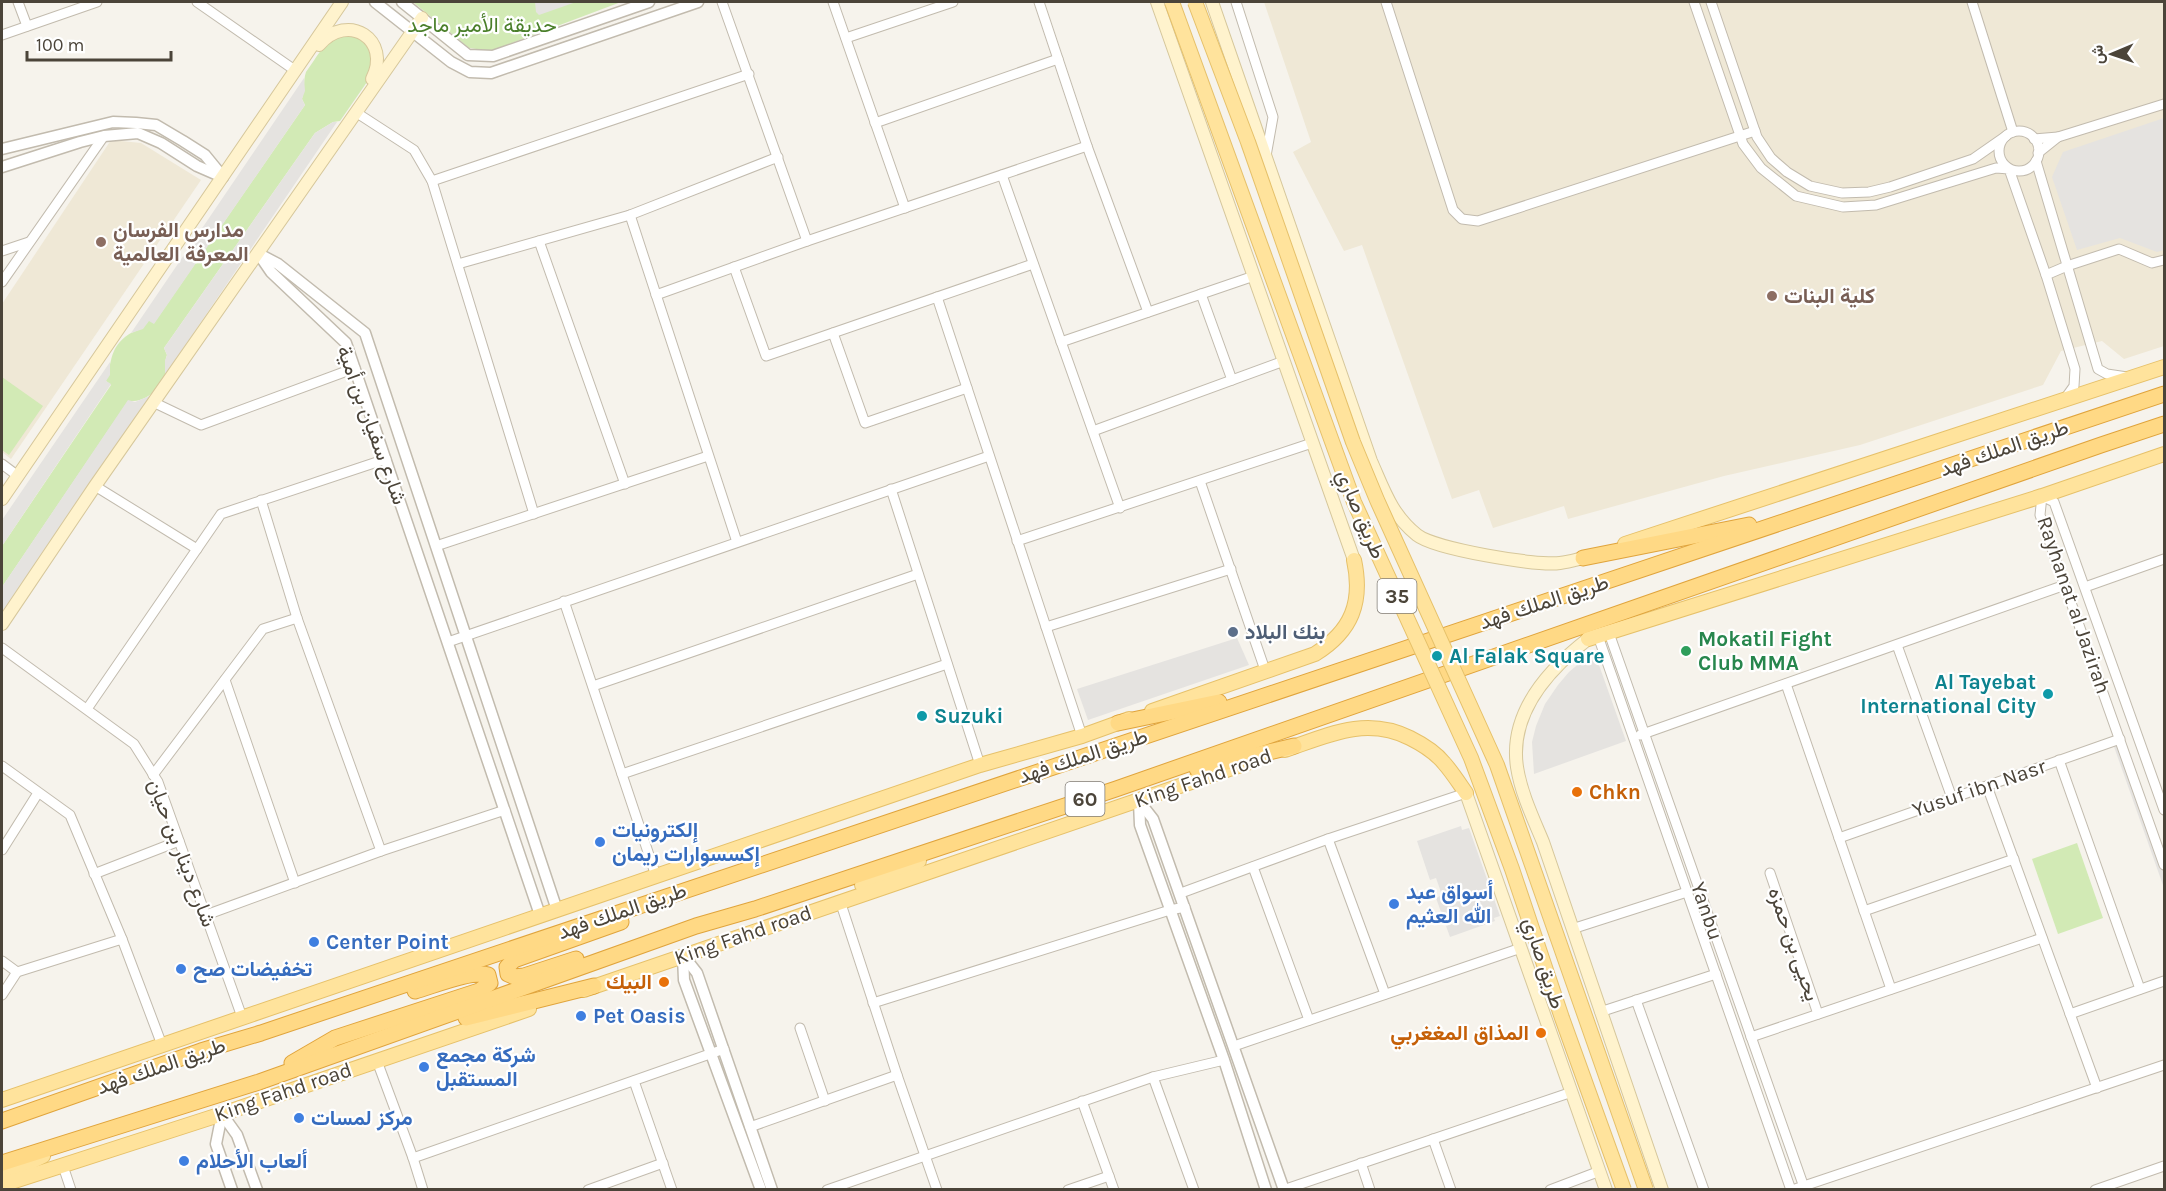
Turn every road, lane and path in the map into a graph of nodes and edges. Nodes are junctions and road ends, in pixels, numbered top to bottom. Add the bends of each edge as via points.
1 (18, 2) edge
2 (97, 2) edge
3 (197, 2) edge
4 (342, 2) edge
5 (375, 2) edge
6 (402, 2) edge
7 (649, 2) edge
8 (698, 2) edge
9 (722, 2) edge
10 (833, 2) edge
11 (953, 2) edge
12 (1039, 2) edge
13 (1157, 2) edge
14 (1172, 2) edge
15 (1195, 2) edge
16 (1212, 2) edge
17 (1236, 2) edge
18 (1386, 2) edge
19 (1694, 2) edge
20 (1711, 2) edge
21 (1972, 2) edge
22 (422, 18) junction
23 (27, 26) junction
24 (412, 31) junction
25 (2, 35) edge
26 (846, 38) junction
27 (1058, 59) junction
28 (296, 71) junction
29 (749, 74) junction
30 (2164, 104) edge
31 (357, 113) junction
32 (875, 123) junction
33 (1755, 131) junction
34 (2010, 134) junction
35 (104, 136) junction
36 (1740, 136) junction
37 (2058, 137) junction
38 (2034, 139) junction
39 (1087, 146) junction
40 (2, 149) edge
41 (1266, 156) junction
42 (778, 157) junction
43 (2037, 157) junction
44 (2, 167) edge
45 (2009, 169) junction
46 (1002, 175) junction
47 (223, 177) junction
48 (432, 181) junction
49 (905, 208) junction
50 (630, 215) junction
51 (539, 241) junction
52 (807, 241) junction
53 (29, 242) junction
54 (2, 251) edge
55 (259, 254) junction
56 (2164, 260) edge
57 (458, 264) junction
58 (1033, 264) junction
59 (2067, 266) junction
60 (734, 267) junction
61 (2046, 275) junction
62 (1254, 276) junction
63 (2, 282) edge
64 (1201, 294) junction
65 (656, 295) junction
66 (937, 297) junction
67 (1148, 312) junction
68 (833, 333) junction
69 (1061, 342) junction
70 (1284, 361) junction
71 (355, 368) junction
72 (2164, 368) edge
73 (2133, 378) junction
74 (1232, 380) junction
75 (967, 388) junction
76 (2162, 394) edge
77 (2063, 401) junction
78 (155, 403) junction
79 (2164, 424) edge
80 (1093, 430) junction
81 (1312, 443) junction
82 (2164, 454) edge
83 (708, 456) junction
84 (989, 456) junction
85 (386, 459) junction
86 (2, 464) edge
87 (18, 476) junction
88 (1200, 481) junction
89 (625, 484) junction
90 (95, 486) junction
91 (891, 489) junction
92 (2042, 496) junction
93 (2, 499) edge
94 (261, 500) junction
95 (1120, 508) junction
96 (534, 513) junction
97 (1811, 513) junction
98 (1017, 541) junction
99 (737, 542) junction
100 (436, 546) junction
101 (197, 549) junction
102 (1582, 558) junction
103 (2164, 559) edge
104 (1354, 560) joint
105 (1231, 569) junction
106 (918, 574) junction
107 (2065, 585) junction
108 (2085, 587) junction
109 (564, 601) junction
110 (297, 618) junction
111 (2, 624) edge
112 (1046, 627) junction
113 (466, 635) junction
114 (1598, 636) junction
115 (448, 642) junction
116 (1897, 645) junction
117 (2, 648) edge
118 (947, 664) junction
119 (1265, 670) junction
120 (225, 680) junction
121 (1786, 684) junction
122 (593, 686) junction
123 (1290, 687) junction
124 (87, 709) junction
125 (1118, 723) junction
126 (1644, 734) junction
127 (1082, 736) junction
128 (1633, 738) junction
129 (2120, 739) junction
130 (1294, 746) junction
131 (2059, 760) junction
132 (980, 765) junction
133 (2, 766) edge
134 (622, 774) junction
135 (153, 775) junction
136 (1987, 786) junction
137 (1116, 789) junction
138 (39, 793) junction
139 (1466, 793) junction
140 (1952, 798) junction
141 (1139, 801) junction
142 (505, 810) junction
143 (2164, 810) edge
144 (980, 835) junction
145 (1839, 838) junction
146 (1328, 839) junction
147 (179, 841) junction
148 (2, 850) edge
149 (381, 851) junction
150 (2014, 860) junction
151 (2164, 865) edge
152 (751, 867) junction
153 (1253, 867) junction
154 (1770, 873) dead end
155 (94, 874) junction
156 (656, 876) junction
157 (295, 882) junction
158 (1687, 892) junction
159 (1181, 893) junction
160 (840, 901) junction
161 (1185, 907) junction
162 (557, 910) junction
163 (1170, 910) junction
164 (1864, 911) junction
165 (206, 915) junction
166 (540, 915) junction
167 (696, 926) junction
168 (764, 928) junction
169 (1572, 929) junction
170 (2042, 938) junction
171 (122, 939) junction
172 (1521, 948) junction
173 (683, 955) junction
174 (2, 961) edge
175 (17, 972) junction
176 (1716, 974) junction
177 (2164, 981) edge
178 (594, 986) junction
179 (1891, 989) junction
180 (2140, 989) junction
181 (2, 994) edge
182 (1385, 994) junction
183 (1636, 1000) junction
184 (873, 1003) junction
185 (1599, 1012) junction
186 (1818, 1014) junction
187 (2070, 1014) junction
188 (243, 1017) junction
189 (1309, 1020) junction
190 (800, 1028) dead end
191 (261, 1033) junction
192 (1751, 1037) junction
193 (381, 1039) junction
194 (162, 1045) junction
195 (1234, 1046) junction
196 (724, 1049) junction
197 (712, 1053) junction
198 (1224, 1060) junction
199 (377, 1061) junction
200 (2164, 1065) edge
201 (897, 1075) junction
202 (1153, 1077) junction
203 (634, 1081) junction
204 (258, 1082) junction
205 (2097, 1088) junction
206 (1572, 1092) junction
207 (2, 1100) edge
208 (825, 1101) junction
209 (1082, 1101) junction
210 (222, 1114) junction
211 (2, 1121) edge
212 (750, 1126) junction
213 (94, 1134) junction
214 (1433, 1139) junction
215 (925, 1155) junction
216 (413, 1158) junction
217 (2, 1163) edge
218 (663, 1163) junction
219 (1361, 1163) junction
220 (63, 1166) junction
221 (2164, 1166) edge
222 (1600, 1171) junction
223 (2, 1176) edge
224 (1109, 1176) junction
225 (2, 1185) edge
226 (834, 1188) edge
227 (1804, 1188) edge
228 (1284, 1189) edge
229 (71, 1190) edge
230 (232, 1190) edge
231 (257, 1190) edge
232 (423, 1190) edge
233 (588, 1190) edge
234 (672, 1190) edge
235 (761, 1190) edge
236 (772, 1190) edge
237 (937, 1190) edge
238 (1068, 1190) edge
239 (1114, 1190) edge
240 (1194, 1190) edge
241 (1266, 1190) edge
242 (1370, 1190) edge
243 (1451, 1190) edge
244 (1550, 1190) edge
245 (1606, 1190) edge
246 (1624, 1190) edge
247 (1646, 1190) edge
248 (1662, 1190) edge
249 (1704, 1190) edge
250 (1792, 1190) edge
251 (2095, 1190) edge

1 - 23 street
2 - 23 street
3 - 28 street
4 - 28 main road
5 - 24 street
6 - 22 street
7 - 22 street via 493,56 468,55
8 - 24 street via 491,73 470,72 451,62
9 - 29 street
10 - 26 street
11 - 26 street
12 - 27 street
13 - 62 main road
14 - 246 main road, طريق صاري / 35, bridge via 1354,502 1471,758
15 - 247 main road, طريق صاري / 35, bridge via 1353,442 1497,765
16 - 41 main road
17 - 41 street via 1273,117
18 - 36 street via 1453,210 1462,219 1478,221
19 - 36 street
20 - 33 street
21 - 34 street
22 - 24 main road
23 - 25 street
24 - 31 main road
26 - 32 street
27 - 32 street
27 - 39 street
28 - 31 main road via 334,32 361,32 371,40 378,68
28 - 47 main road
29 - 42 street
29 - 48 street
30 - 37 street
31 - 48 street via 414,150
31 - 55 main road
32 - 49 street
33 - 34 street via 1771,158 1787,172 1810,186 1842,193 1869,192 1934,174 1973,159
33 - 36 street
34 - 38 street via 2021,131
34 - 45 street via 2001,142 2000,157
35 - 44 street
35 - 47 street via 138,133
35 - 53 street
36 - 45 street via 1761,168 1796,196 1843,207 1876,205 1996,168
37 - 38 street
37 - 43 street
38 - 43 street
39 - 46 street
39 - 67 street
40 - 47 street via 113,122 136,123 156,126 183,141 205,155
41 - 102 main road via 1371,461 1393,511 1418,536 1446,547 1521,560 1559,563
42 - 50 street
42 - 52 street
43 - 45 street via 2024,170
43 - 59 street
45 - 61 street
46 - 49 street
46 - 58 street
47 - 87 main road
48 - 57 street
49 - 52 street
50 - 51 street
50 - 65 street
51 - 57 street
51 - 89 street
52 - 60 street
53 - 54 street
53 - 63 street
55 - 71 street, شارع سفيان بن أمية via 271,272 346,343
55 - 78 main road
55 - 100 street, شارع سفيان بن أمية via 278,264 365,333
56 - 59 street via 2152,263 2119,249
57 - 96 street
58 - 66 street
58 - 69 street
59 - 61 street
59 - 73 street via 2098,369
60 - 65 street
60 - 68 street via 766,356
61 - 77 street via 2075,369 2074,386
62 - 64 street
62 - 70 main road
64 - 67 street
64 - 74 street
65 - 83 street
66 - 68 street
66 - 75 street
67 - 69 street
68 - 75 street via 865,423
69 - 80 street
70 - 74 street
70 - 81 main road
71 - 78 street via 201,426
71 - 85 street, شارع سفيان بن أمية
72 - 73 main road
73 - 77 main road
74 - 80 street
75 - 84 street
76 - 97 highway, طريق الملك فهد / 60
77 - 102 main road
78 - 90 main road
79 - 137 highway, طريق الملك فهد / 60
80 - 95 street
81 - 88 street
81 - 104 main road
82 - 92 main road
83 - 89 street
83 - 99 street
84 - 91 street
84 - 98 street
85 - 94 street
85 - 115 street, شارع سفيان بن أمية
86 - 87 street
87 - 93 main road
88 - 95 street
88 - 105 street
89 - 96 street
90 - 101 street
90 - 111 main road
91 - 99 street
91 - 106 street
92 - 107 street, Rayhanat al Jazirah via 2040,515
92 - 108 street, Rayhanat al Jazirah via 2054,502
92 - 114 main road
94 - 101 street via 221,513
94 - 110 street
95 - 98 street
96 - 100 street
97 - 102 highway
97 - 123 highway, طريق الملك فهد / 60
98 - 112 street
99 - 109 street
100 - 113 street, شارع سفيان بن أمية
101 - 124 street
103 - 108 street
104 - 119 main road, طريق الملك فهد via 1358,587 1354,611 1344,630 1315,654
105 - 112 street
105 - 119 street
106 - 118 street
106 - 122 street
107 - 116 street
107 - 129 street, Rayhanat al Jazirah
108 - 143 street, Rayhanat al Jazirah
109 - 113 street
109 - 122 street
110 - 120 street via 263,629
110 - 149 street
112 - 127 street
113 - 115 street
113 - 162 street, شارع سفيان بن أمية
114 - 126 street, Yanbu
114 - 128 street, Yanbu
114 - 169 main road via 1563,658 1532,696 1516,744 1517,767 1526,800
115 - 142 street, شارع سفيان بن أمية
116 - 121 street
116 - 140 street
117 - 124 street, شارع دينار بن حيان
118 - 132 street
118 - 134 street
119 - 125 main road, طريق الملك فهد
120 - 135 street
120 - 157 street
121 - 126 street
121 - 145 street
122 - 134 street
123 - 125 highway
123 - 152 highway, طريق الملك فهد / 60
124 - 135 street, شارع دينار بن حيان via 134,744
125 - 127 main road, طريق الملك فهد
126 - 128 street
126 - 192 street, Yanbu
127 - 132 main road, طريق الملك فهد
128 - 158 street, Yanbu
129 - 131 street, Yusuf ibn Nasr
129 - 151 street, Rayhanat al Jazirah
130 - 137 highway
130 - 139 main road, King Fahd road via 1359,727 1397,731 1444,762
130 - 141 main road, King Fahd road
131 - 136 street, Yusuf ibn Nasr
131 - 180 street
132 - 156 main road, طريق الملك فهد
133 - 138 street
134 - 156 street
135 - 147 street, شارع دينار بن حيان
136 - 140 street, Yusuf ibn Nasr
136 - 150 street
137 - 144 highway, طريق الملك فهد / 60
138 - 148 street
138 - 155 street via 70,815
139 - 146 street
139 - 172 main road
140 - 145 street, Yusuf ibn Nasr
141 - 159 street via 1153,819
141 - 160 main road, King Fahd road
141 - 163 street via 1140,825
142 - 149 street
142 - 166 street, شارع سفيان بن أمية
144 - 167 highway, طريق الملك فهد / 60
144 - 168 main road, طريق الملك فهد
145 - 164 street
146 - 153 street
146 - 182 street
147 - 155 street
147 - 165 street, شارع دينار بن حيان
149 - 157 street
150 - 164 street
150 - 170 street
152 - 167 highway via 702,891 514,960 507,967 508,974 524,976 655,934
152 - 191 highway, طريق الملك فهد / 60
153 - 159 street
153 - 189 street
154 - 186 street, يحيى بن حمزه
155 - 171 street
156 - 162 main road, طريق الملك فهد
157 - 165 street
158 - 169 street
158 - 176 street, Yanbu
159 - 161 street
160 - 168 main road, King Fahd road
160 - 184 street
161 - 163 street
161 - 195 street
162 - 166 main road, طريق الملك فهد
163 - 184 street
163 - 198 street
164 - 179 street
165 - 188 street, شارع دينار بن حيان
166 - 188 main road, طريق الملك فهد
167 - 193 highway, طريق الملك فهد / 60
168 - 173 main road, King Fahd road
169 - 185 main road
170 - 179 street
170 - 187 street
171 - 175 street
171 - 194 street
172 - 182 street
172 - 206 main road
173 - 178 main road, King Fahd road
173 - 196 street via 697,973
173 - 197 street via 684,980
174 - 175 street
175 - 181 street
176 - 183 street
176 - 250 street, Yanbu
177 - 180 street
178 - 193 highway
178 - 199 main road, King Fahd road
179 - 186 street
180 - 187 street
182 - 189 street
183 - 185 street
183 - 249 street
184 - 201 street
185 - 248 main road
186 - 192 street
187 - 205 street
188 - 194 main road, طريق الملك فهد
189 - 195 street
190 - 208 street
191 - 204 highway via 482,973 488,975 490,983 479,991 335,1038
191 - 211 highway, طريق الملك فهد / 60
192 - 227 street, Yanbu
193 - 204 highway, طريق الملك فهد / 60
194 - 207 main road, طريق الملك فهد
195 - 228 street
196 - 197 street
196 - 212 street
197 - 203 street
197 - 235 street
198 - 202 street
198 - 241 street
199 - 210 main road, King Fahd road
199 - 216 street
200 - 205 street
201 - 208 street
201 - 215 street
202 - 209 street
202 - 240 street
203 - 216 street
203 - 218 street
204 - 213 highway, طريق الملك فهد / 60
205 - 227 street
206 - 214 street
206 - 222 main road
208 - 212 street
209 - 215 street
209 - 224 street
210 - 220 main road, King Fahd road
210 - 230 street via 216,1144
210 - 231 street via 237,1135
212 - 236 street
213 - 217 highway, طريق الملك فهد / 60
213 - 223 main road
214 - 219 street
214 - 243 street
215 - 226 street
215 - 237 street
216 - 232 street
218 - 233 street
218 - 234 street
219 - 228 street
219 - 242 street
220 - 225 main road, King Fahd road
220 - 229 street
221 - 251 street
222 - 244 street
222 - 245 main road
224 - 238 street
224 - 239 street
227 - 250 street

